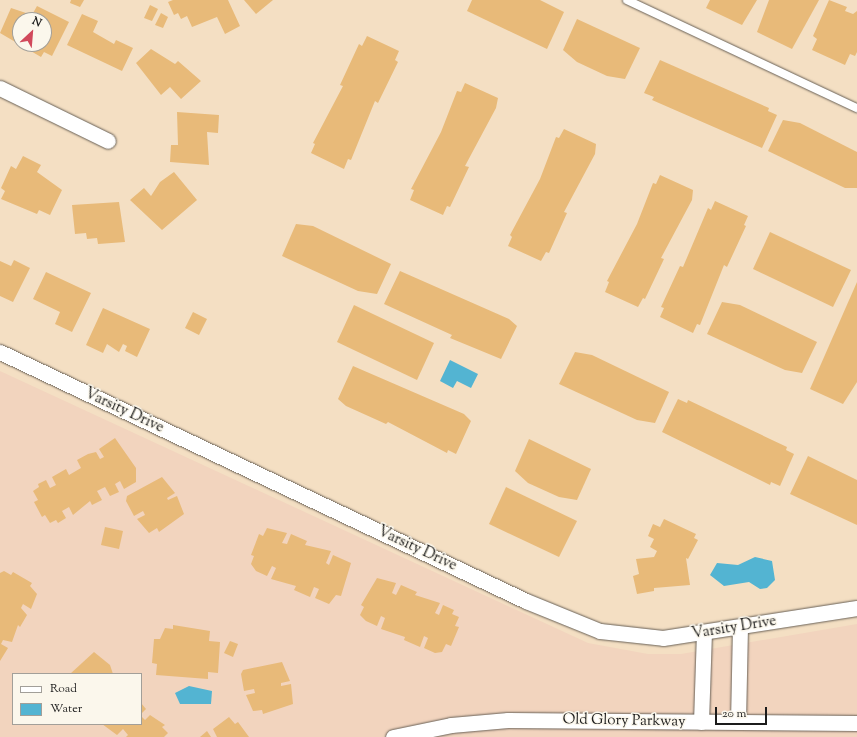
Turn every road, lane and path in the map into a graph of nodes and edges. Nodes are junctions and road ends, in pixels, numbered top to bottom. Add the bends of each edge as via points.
1 (626, 0) edge
2 (0, 88) edge
3 (857, 108) edge
4 (108, 141) dead end
5 (0, 352) edge
6 (857, 608) edge
7 (740, 627) junction
8 (704, 633) junction
9 (702, 722) junction
10 (738, 722) junction
11 (857, 723) edge
12 (393, 737) edge

1 - 3 lane
2 - 4 street
5 - 8 street, Varsity Drive via 569,620 606,632 644,638
6 - 7 street, Varsity Drive
7 - 8 street, Varsity Drive
7 - 10 street
8 - 9 street
9 - 10 street, Old Glory Parkway
9 - 12 street, Old Glory Parkway via 508,720 451,725
10 - 11 street, Old Glory Parkway

